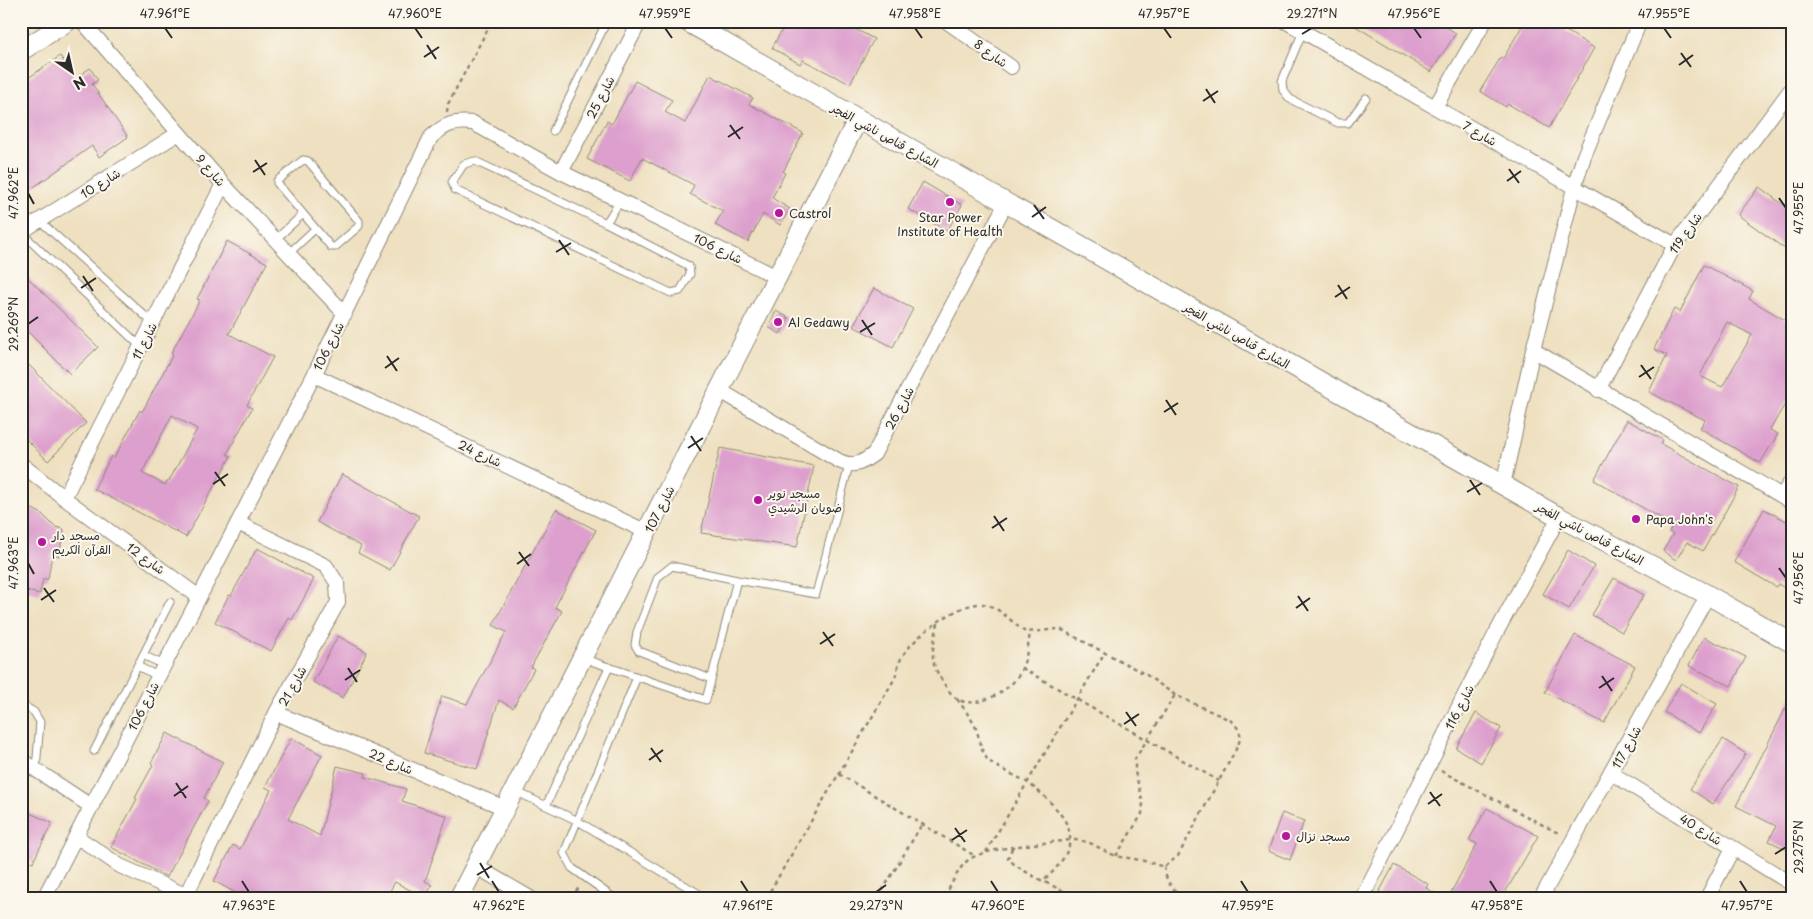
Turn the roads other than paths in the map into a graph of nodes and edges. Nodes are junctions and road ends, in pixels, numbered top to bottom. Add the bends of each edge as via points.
1 (68, 21) edge
2 (82, 21) edge
3 (607, 21) edge
4 (640, 21) edge
5 (686, 21) edge
6 (946, 21) edge
7 (1485, 21) edge
8 (1640, 21) edge
9 (1289, 22) edge
10 (1303, 31) junction
11 (21, 52) edge
12 (1011, 67) dead end
13 (1792, 88) edge
14 (1366, 98) dead end
15 (1435, 107) junction
16 (858, 119) junction
17 (553, 131) dead end
18 (179, 134) junction
19 (561, 172) junction
20 (223, 184) junction
21 (1574, 188) junction
22 (620, 201) junction
23 (1006, 203) junction
24 (304, 214) junction
25 (40, 221) junction
26 (606, 223) junction
27 (315, 229) junction
28 (21, 232) edge
29 (275, 240) junction
30 (1675, 244) junction
31 (288, 254) junction
32 (777, 277) junction
33 (345, 314) junction
34 (153, 323) junction
35 (141, 347) junction
36 (1532, 350) junction
37 (314, 375) junction
38 (719, 390) junction
39 (1598, 390) junction
40 (21, 464) edge
41 (849, 465) junction
42 (1792, 480) edge
43 (1503, 485) junction
44 (64, 498) junction
45 (1787, 499) edge
46 (1559, 517) junction
47 (238, 522) junction
48 (647, 532) junction
49 (737, 580) junction
50 (1708, 595) junction
51 (199, 597) junction
52 (170, 602) dead end
53 (1792, 643) edge
54 (143, 654) junction
55 (582, 658) junction
56 (137, 666) junction
57 (609, 668) junction
58 (161, 670) junction
59 (636, 677) junction
60 (711, 679) junction
61 (21, 704) edge
62 (276, 713) junction
63 (94, 751) dead end
64 (21, 760) edge
65 (36, 769) junction
66 (1611, 774) junction
67 (514, 791) junction
68 (546, 806) junction
69 (92, 807) junction
70 (505, 808) junction
71 (576, 820) junction
72 (76, 836) junction
73 (1733, 848) junction
74 (475, 866) junction
75 (1792, 884) edge
76 (189, 896) edge
77 (44, 898) edge
78 (459, 898) edge
79 (530, 898) edge
80 (614, 898) edge
81 (706, 898) edge
82 (1362, 898) edge
83 (1541, 898) edge
84 (1707, 898) edge

1 - 11 street
2 - 18 street, شارع 9
3 - 17 lane
4 - 19 street, شارع 25
5 - 16 street, الشارع قناص ناشي الفجر
6 - 12 street, شارع 8
7 - 15 street
8 - 21 street
9 - 10 street, شارع 7
10 - 14 lane via 1282,81 1283,90 1290,98 1338,123 1348,123
10 - 15 street, شارع 7
13 - 30 street, شارع 119
15 - 21 street, شارع 7
16 - 23 street, الشارع قناص ناشي الفجر
16 - 32 street, شارع 107
18 - 20 street, شارع 9
18 - 25 street, شارع 10
19 - 22 street, شارع 106
19 - 33 street, شارع 106 via 473,124 459,122 443,126 431,137
20 - 29 street, شارع 9
20 - 34 street, شارع 11
21 - 30 street, شارع 7
21 - 36 street
22 - 26 lane
22 - 32 street, شارع 106
23 - 41 street, شارع 26 via 874,454 862,463
23 - 43 street, الشارع قناص ناشي الفجر
24 - 27 lane
24 - 27 lane via 277,183 306,160 360,224 335,247
24 - 29 lane
25 - 28 street, شارع 10
25 - 34 lane
26 - 26 lane via 475,161 464,164 452,182 455,190 671,293 680,291 690,274 689,266
27 - 31 lane
28 - 35 lane
29 - 31 street, شارع 9
30 - 39 street, شارع 119
31 - 33 street, شارع 9
32 - 38 street, شارع 107
33 - 37 street, شارع 106
34 - 35 street, شارع 11
35 - 44 street, شارع 11
36 - 39 street
36 - 43 street
37 - 47 street, شارع 106
37 - 48 street, شارع 24
38 - 41 street
38 - 48 street, شارع 107
39 - 45 street
40 - 44 street, شارع 12
41 - 49 lane via 816,594
42 - 45 street
43 - 46 street, الشارع قناص ناشي الفجر
44 - 51 street, شارع 12
46 - 50 street, الشارع قناص ناشي الفجر
46 - 82 street, شارع 116 via 1496,633
47 - 51 street, شارع 106
47 - 62 street, شارع 21 via 326,566 337,583 338,602
48 - 55 street, شارع 107
49 - 60 lane
49 - 60 lane via 672,566 658,577 636,632 635,645 640,651
50 - 53 street, الشارع قناص ناشي الفجر
50 - 66 street, شارع 117
51 - 58 street, شارع 106
52 - 54 lane
54 - 56 lane
54 - 58 lane
55 - 57 lane
55 - 67 street, شارع 107
56 - 58 lane
56 - 63 lane
57 - 59 lane
57 - 68 lane
58 - 69 street, شارع 106
59 - 60 lane via 706,700
59 - 71 lane
61 - 65 lane via 34,712 40,722
62 - 70 street, شارع 22
62 - 76 street, شارع 21
64 - 65 street
65 - 69 street
66 - 73 street, شارع 40
66 - 83 street, شارع 117
67 - 68 lane
67 - 70 street, شارع 107
68 - 71 lane
69 - 72 street, شارع 106
70 - 74 street, شارع 107
71 - 80 lane via 564,852 572,868
71 - 81 lane
72 - 76 street, شارع 21 via 120,866
72 - 77 street, شارع 106
73 - 75 street, شارع 40
73 - 84 street
74 - 78 street, شارع 107
74 - 79 street

